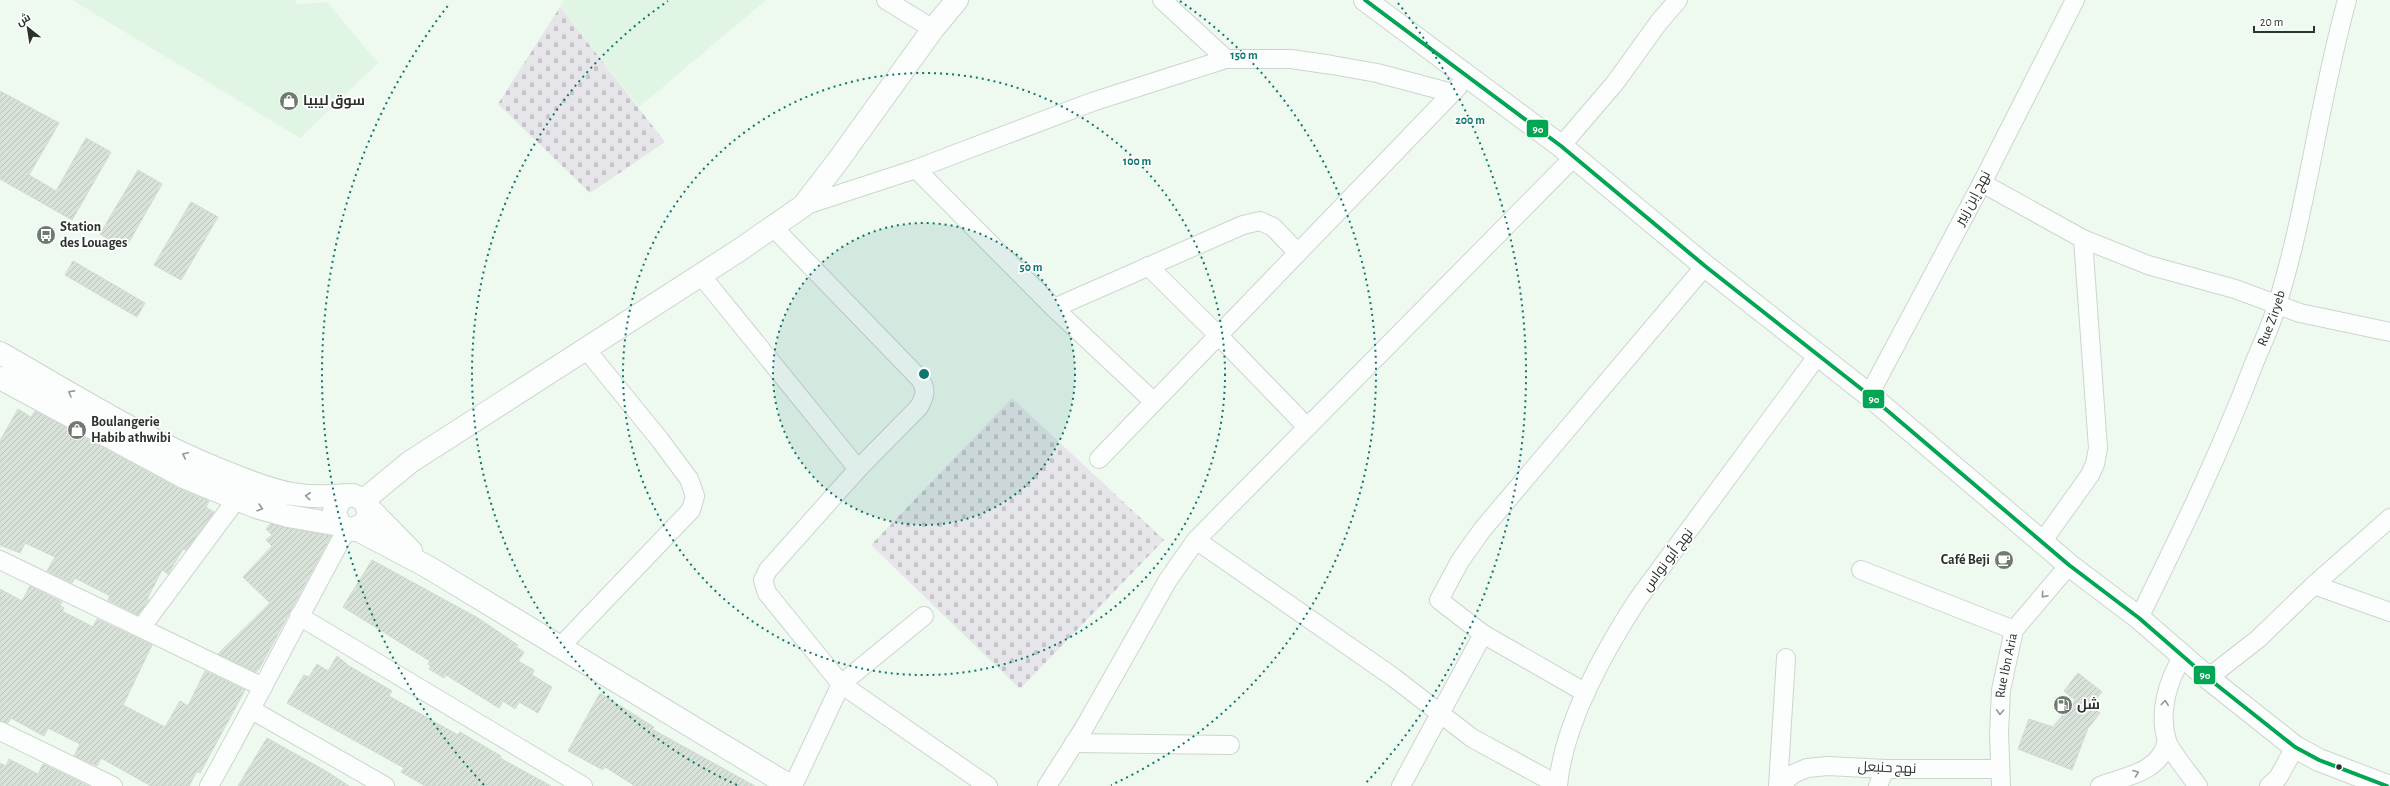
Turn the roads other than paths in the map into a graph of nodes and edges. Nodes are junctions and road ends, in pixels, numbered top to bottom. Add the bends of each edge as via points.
1 (886, 0) edge
2 (957, 0) edge
3 (1162, 0) edge
4 (1365, 0) edge
5 (1678, 0) edge
6 (2075, 0) edge
7 (2347, 0) edge
8 (933, 29) junction
9 (1226, 59) junction
10 (1467, 77) junction
11 (1452, 93) junction
12 (1567, 151) junction
13 (916, 169) junction
14 (1982, 183) junction
15 (803, 206) junction
16 (773, 227) junction
17 (2083, 239) junction
18 (1298, 253) junction
19 (1148, 266) junction
20 (1705, 266) junction
21 (700, 274) junction
22 (2277, 306) junction
23 (1054, 308) junction
24 (2390, 332) edge
25 (1218, 335) junction
26 (585, 348) junction
27 (0, 353) edge
28 (1818, 355) junction
29 (0, 378) edge
30 (1870, 395) junction
31 (1153, 401) junction
32 (1307, 427) junction
33 (1099, 459) dead end
34 (858, 469) junction
35 (236, 500) junction
36 (360, 501) junction
37 (2390, 518) edge
38 (348, 528) junction
39 (1196, 540) junction
40 (2042, 542) junction
41 (0, 560) edge
42 (2069, 565) junction
43 (428, 567) junction
44 (1861, 570) dead end
45 (2314, 585) junction
46 (2390, 612) edge
47 (299, 616) junction
48 (924, 616) dead end
49 (2139, 618) junction
50 (141, 628) junction
51 (2014, 630) junction
52 (1483, 634) junction
53 (560, 647) junction
54 (2183, 656) junction
55 (1786, 658) dead end
56 (2208, 678) junction
57 (841, 684) junction
58 (263, 687) junction
59 (1586, 693) junction
60 (252, 710) junction
61 (1441, 713) junction
62 (0, 731) edge
63 (2167, 741) junction
64 (1074, 743) junction
65 (1230, 745) dead end
66 (2295, 747) junction
67 (1885, 769) junction
68 (2000, 778) edge
69 (557, 780) edge
70 (102, 783) edge
71 (1558, 785) edge
72 (209, 786) edge
73 (384, 786) edge
74 (583, 786) edge
75 (791, 786) edge
76 (988, 786) edge
77 (1046, 786) edge
78 (1401, 786) edge
79 (1779, 786) edge
80 (1878, 786) edge
81 (2100, 786) edge
82 (2198, 786) edge
83 (2269, 786) edge
84 (2387, 786) edge

1 - 8 street
2 - 8 main road
3 - 9 street
4 - 10 main road
5 - 12 street via 1659,22
6 - 14 street, نهج إبن زبير
7 - 22 street, Rue Ziryeb via 2328,71 2316,140
8 - 15 main road
9 - 11 street via 1292,59 1332,65 1377,73
9 - 13 street via 1092,102
10 - 11 street
10 - 12 main road
11 - 18 street
12 - 20 main road
12 - 32 street
13 - 15 street
13 - 23 street
14 - 17 street
14 - 30 street, نهج إبن زبير
15 - 16 main road
16 - 21 main road
16 - 34 street via 924,385 925,396 919,407
17 - 22 street via 2148,265 2235,288
17 - 40 street via 2098,448 2090,475
18 - 19 street via 1273,227 1260,220
18 - 25 street
19 - 23 street
19 - 25 street
20 - 28 main road
20 - 52 street via 1482,530 1460,561 1438,600
21 - 26 main road
21 - 34 street
22 - 24 street
22 - 49 street, Rue Ziryeb via 2232,421
23 - 31 street
25 - 31 street
25 - 32 street
26 - 36 main road via 410,462
26 - 53 street via 660,440 688,479 695,496 690,510
36 -> 27 main road via 291,494 215,468 159,442
28 - 30 main road
28 - 59 street, نهج أبو نواس via 1638,599 1613,639
29 - 35 main road via 184,477
30 - 40 main road
31 - 33 street
32 - 39 street
34 - 57 street via 768,570 763,580 770,598
35 -> 38 main road via 288,516
35 - 50 street
36 - 38 main road via 369,514 365,524
36 - 38 main road via 342,498 335,506 334,516
36 - 43 main road
37 - 45 street
38 - 43 main road
38 - 47 street
39 - 61 street
39 - 64 street via 1168,580
40 - 42 main road
41 - 50 street
42 - 49 main road
42 -> 51 street, Rue Ibn Aria
43 - 53 main road
44 - 51 street
45 - 46 street
45 - 56 street via 2258,639
47 - 58 street
47 - 69 street
48 - 57 street
49 - 54 main road
50 - 58 street
51 -> 68 street, Rue Ibn Aria via 2001,690
52 - 59 street
52 - 61 street
53 - 75 main road
54 - 56 main road
63 -> 54 street via 2165,704 2172,674
55 - 79 street
56 - 66 main road
57 - 75 street
57 - 76 street
58 - 60 street
59 - 71 street, نهج أبو نواس via 1562,760
60 - 72 street
60 - 73 street
61 - 71 street via 1472,738
61 - 78 street
62 - 70 street
81 -> 63 street via 2151,766 2165,752
63 - 82 street
64 - 65 street
64 - 77 street
66 - 83 street via 2278,778
66 - 84 main road via 2319,760
67 - 68 street, نهج حنبعل
67 - 79 street, نهج حنبعل via 1828,766 1806,768 1793,774
67 - 80 street
69 - 74 street

